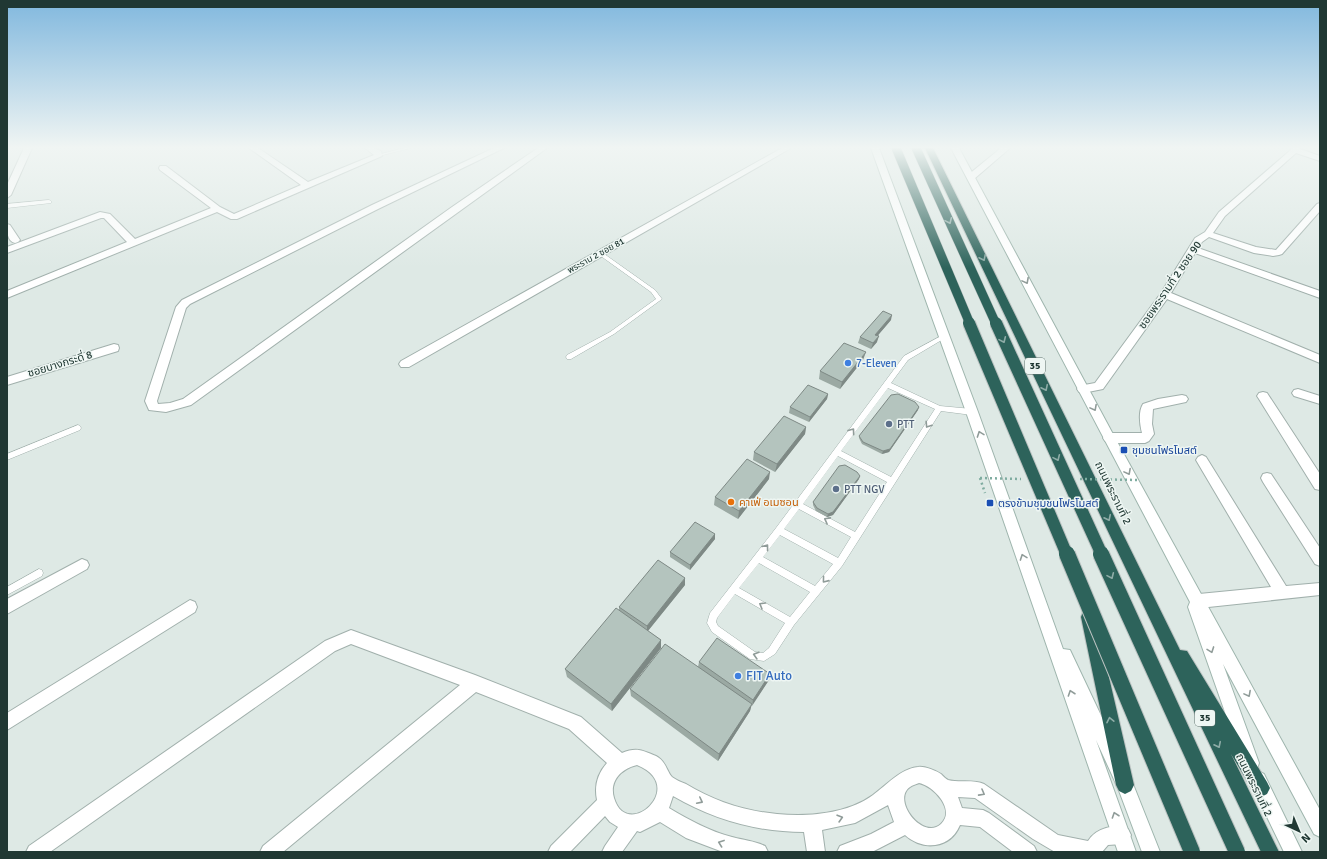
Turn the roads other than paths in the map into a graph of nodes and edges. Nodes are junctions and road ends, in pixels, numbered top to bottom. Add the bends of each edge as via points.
1 (189, 188) edge
2 (303, 188) edge
3 (415, 188) edge
4 (486, 188) edge
5 (716, 188) edge
6 (889, 188) edge
7 (913, 188) edge
8 (913, 188) edge
9 (934, 188) edge
10 (948, 188) edge
11 (977, 188) edge
12 (1252, 188) edge
13 (49, 202) dead end
14 (7, 206) edge
15 (1320, 206) edge
16 (217, 209) junction
17 (7, 227) edge
18 (1208, 234) junction
19 (15, 240) dead end
20 (134, 243) junction
21 (1192, 249) junction
22 (7, 250) edge
23 (600, 253) junction
24 (1165, 294) junction
25 (7, 295) edge
26 (1320, 295) edge
27 (943, 337) junction
28 (114, 348) dead end
29 (569, 358) dead end
30 (1320, 359) edge
31 (405, 364) dead end
32 (7, 381) edge
33 (886, 384) junction
34 (1083, 389) junction
35 (1298, 393) dead end
36 (1263, 396) dead end
37 (1182, 399) dead end
38 (1320, 400) edge
39 (938, 408) junction
40 (972, 412) junction
41 (78, 428) dead end
42 (1110, 438) junction
43 (837, 452) junction
44 (7, 457) edge
45 (1202, 460) dead end
46 (1267, 478) dead end
47 (892, 481) junction
48 (1320, 485) edge
49 (798, 505) junction
50 (779, 530) junction
51 (856, 536) junction
52 (758, 558) junction
53 (1320, 560) edge
54 (839, 563) junction
55 (82, 565) dead end
56 (39, 573) dead end
57 (1183, 574) junction
58 (1033, 584) junction
59 (1140, 584) junction
60 (1081, 587) junction
61 (733, 588) junction
62 (1320, 589) edge
63 (7, 591) edge
64 (816, 591) junction
65 (1282, 592) junction
66 (1199, 601) junction
67 (7, 607) edge
68 (190, 607) dead end
69 (791, 622) junction
70 (475, 683) junction
71 (7, 722) edge
72 (619, 762) junction
73 (665, 782) junction
74 (1125, 785) junction
75 (898, 787) junction
76 (944, 788) junction
77 (1260, 788) junction
78 (606, 802) junction
79 (658, 811) junction
80 (954, 816) junction
81 (812, 822) junction
82 (632, 823) junction
83 (906, 825) junction
84 (1320, 828) edge
85 (1122, 835) junction
86 (1012, 846) edge
87 (1093, 851) edge
88 (35, 852) edge
89 (269, 852) edge
90 (557, 852) edge
91 (611, 852) edge
92 (759, 852) edge
93 (816, 852) edge
94 (846, 852) edge
95 (1028, 852) edge
96 (1128, 852) edge
97 (1151, 852) edge
98 (1191, 852) edge
99 (1236, 852) edge
100 (1270, 852) edge
101 (1293, 852) edge

1 - 16 street
2 - 16 street via 236,216 230,216
3 - 4 street via 186,302 181,307 151,400 153,407 171,408 187,402
5 - 23 street, พระราม 2 ซอย 81
6 - 27 street
7 - 60 highway
8 - 98 highway, bridge
9 -> 99 highway, bridge
10 -> 59 highway, ถนนพระรามที่ 2 / 35
11 -> 34 street, ถนนพระรามที่ 2
12 - 18 street, ซอยพระรามที่ 2 ซอย 90 via 1222,214
13 - 14 lane
15 - 18 street via 1279,252 1274,254
16 - 20 street
17 - 19 street
18 - 21 street, ซอยพระรามที่ 2 ซอย 90 via 1198,240
20 - 22 street via 107,216 100,215
20 - 25 street
21 - 24 street, ซอยพระรามที่ 2 ซอย 90
21 - 26 street
23 - 29 lane via 653,291 659,300 612,333
23 - 31 street, พระราม 2 ซอย 81
24 - 30 street
24 - 34 street, ซอยพระรามที่ 2 ซอย 90 via 1099,386
27 - 33 lane via 906,358
27 - 40 street
28 - 32 street, ซอยบางกระดี่ 8
33 - 39 lane
43 -> 33 lane
34 -> 42 street, ถนนพระรามที่ 2
35 - 38 street
36 - 48 street
37 - 42 street via 1147,406 1145,418 1148,434 1145,438
39 - 40 lane
39 -> 47 lane
58 -> 40 street
41 - 44 lane
42 -> 57 street, ถนนพระรามที่ 2
43 - 47 lane
43 - 49 lane
45 - 65 street
46 - 53 street
47 - 51 lane
49 - 50 lane
51 -> 49 lane
52 -> 50 lane
50 - 54 lane
51 - 54 lane
52 - 61 lane
52 - 64 lane
54 -> 64 lane
55 - 67 street
56 - 63 lane
57 - 66 street, ถนนพระรามที่ 2
57 -> 77 street
58 - 74 street
85 -> 58 street
59 - 77 highway
59 -> 100 highway, ถนนพระรามที่ 2 / 35
74 -> 60 highway
60 - 98 highway
69 -> 61 lane
69 -> 61 lane via 772,651 764,657 753,656 715,629 711,623 713,616
62 - 65 street
64 - 69 lane
65 - 66 street
66 -> 84 street, ถนนพระรามที่ 2
68 - 71 street
70 - 72 street via 575,723
70 - 88 street via 352,637 344,638
70 - 89 street
72 - 73 street via 637,756 647,759 662,772
72 - 78 street via 606,780
73 - 79 street via 665,797
73 -> 81 street via 703,803 737,815 770,822
74 - 97 street
75 - 76 street via 910,776 919,775 928,777
81 -> 75 street via 836,820 860,812 889,796
75 - 83 street via 896,806
76 - 80 street via 950,797
76 -> 87 street via 978,790 1056,843
77 - 101 street
78 - 82 street via 612,813 621,820
78 - 90 street
79 - 82 street via 651,818
92 -> 79 street via 731,846 692,832
80 - 83 street via 947,831 932,837 923,836
80 - 86 street via 983,819
81 - 93 street
82 - 91 street
83 - 94 street via 875,842
85 - 87 street via 1104,837 1098,841
85 - 96 street
86 - 95 street

